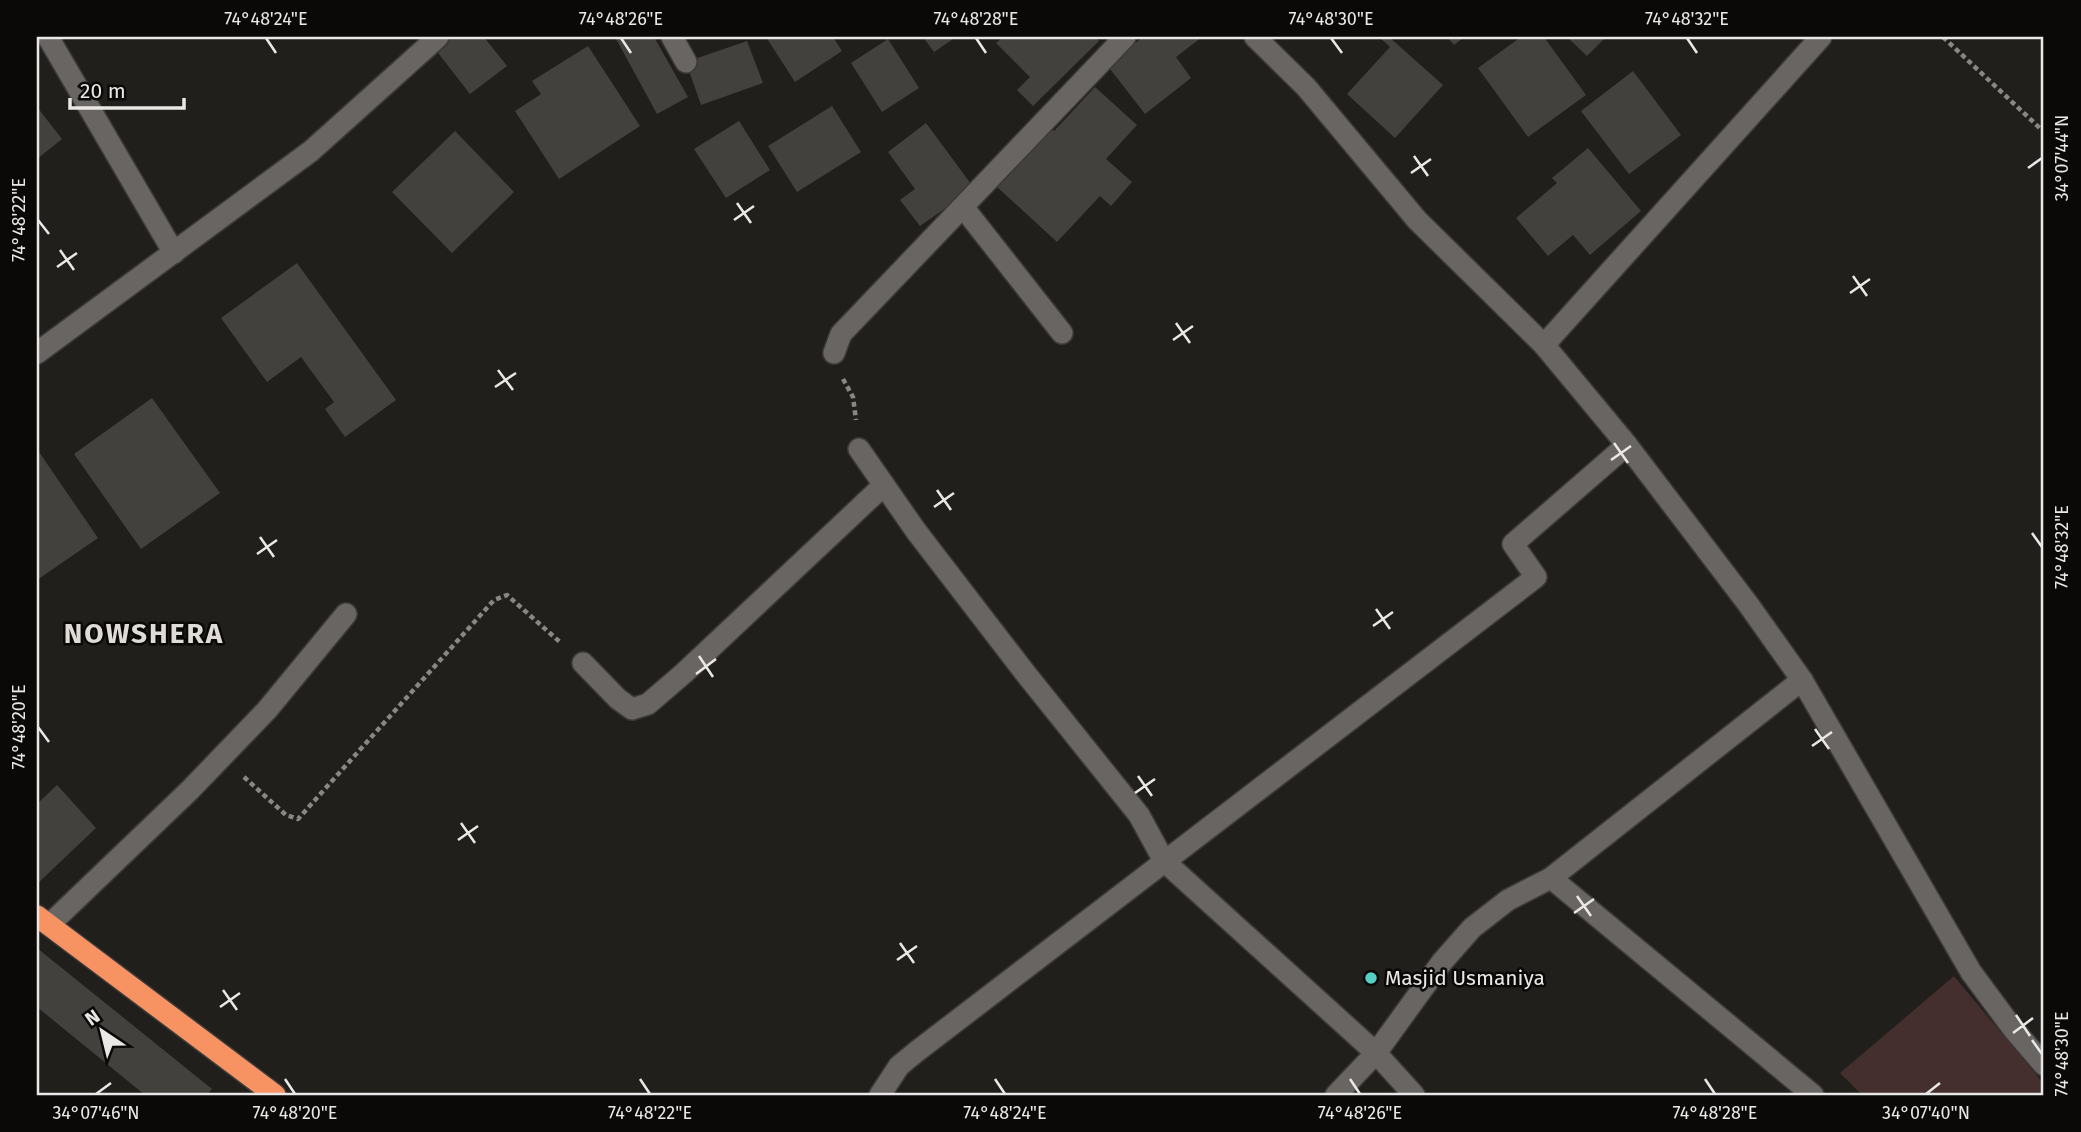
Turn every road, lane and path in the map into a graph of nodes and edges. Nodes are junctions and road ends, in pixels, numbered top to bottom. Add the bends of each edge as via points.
1 (48, 37) edge
2 (438, 37) edge
3 (672, 37) edge
4 (1125, 37) edge
5 (1255, 37) edge
6 (1821, 37) edge
7 (1943, 37) edge
8 (686, 62) dead end
9 (2044, 132) edge
10 (964, 207) junction
11 (174, 253) junction
12 (1062, 333) dead end
13 (1544, 345) junction
14 (37, 353) edge
15 (834, 353) dead end
16 (1627, 445) junction
17 (859, 449) dead end
18 (884, 485) junction
19 (346, 614) dead end
20 (583, 663) joint
21 (1802, 680) junction
22 (221, 757) junction
23 (1164, 861) junction
24 (1551, 878) junction
25 (43, 921) edge
26 (1376, 1053) junction
27 (2044, 1065) edge
28 (275, 1095) edge
29 (880, 1095) edge
30 (1336, 1095) edge
31 (1414, 1095) edge
32 (1813, 1095) edge

1 - 11 street
2 - 11 street via 310,152
3 - 8 street
4 - 10 street
5 - 13 street via 1306,87 1417,220
6 - 13 street
7 - 9 path
10 - 12 street
10 - 15 street via 841,334
11 - 14 street
13 - 16 street
16 - 21 street
16 - 23 street via 1513,544 1536,578
17 - 18 street
18 - 20 street via 648,704 632,709
18 - 23 street via 1017,663 1139,815
19 - 22 street via 267,710
20 - 22 path via 507,595 494,600 298,820 286,815
21 - 24 street
21 - 27 street via 1971,972
22 - 25 street
23 - 26 street
23 - 29 street via 907,1059
24 - 26 street via 1508,900 1472,928
24 - 32 street
25 - 28 highway
26 - 30 street
26 - 31 street

